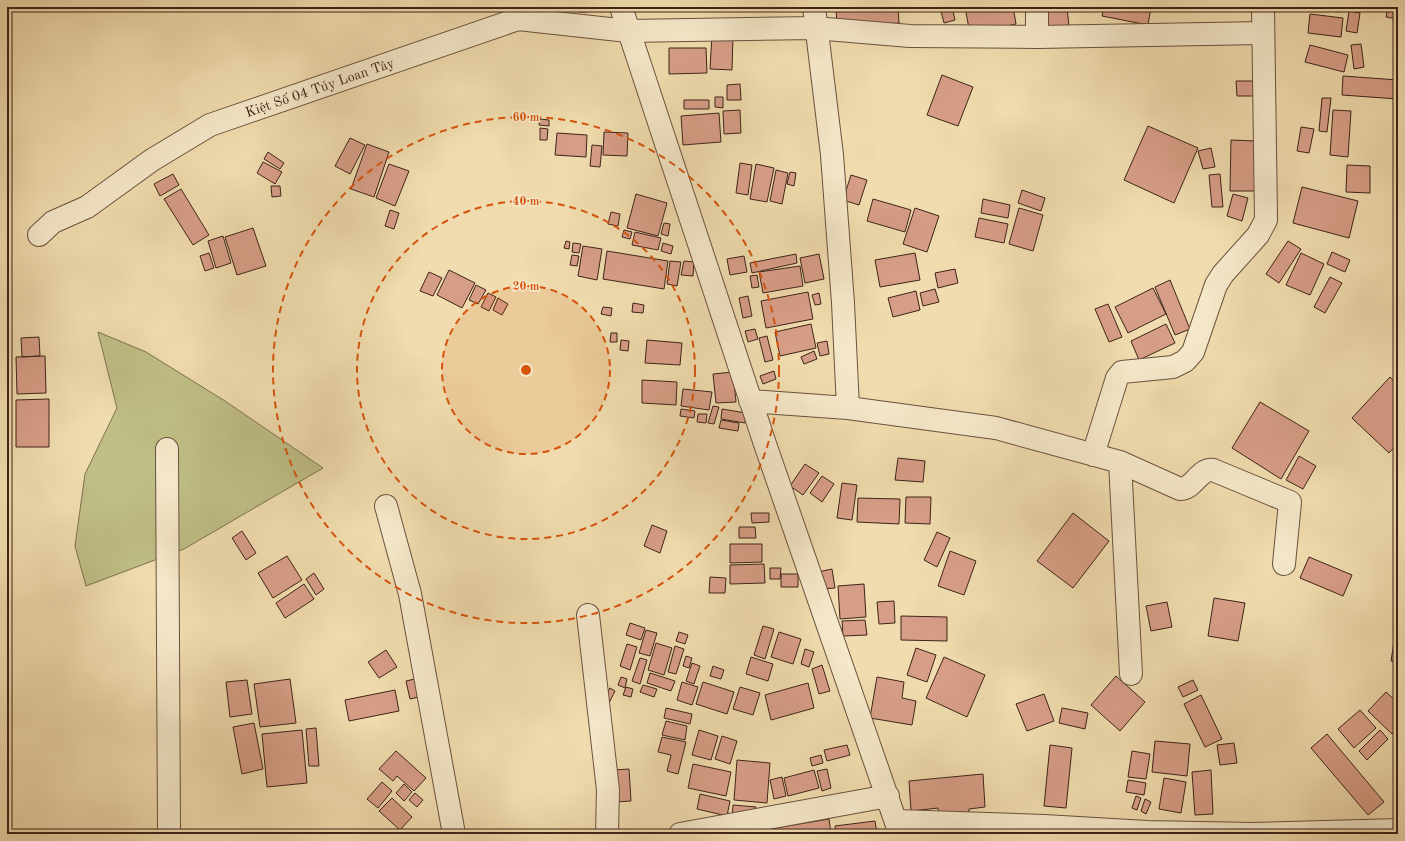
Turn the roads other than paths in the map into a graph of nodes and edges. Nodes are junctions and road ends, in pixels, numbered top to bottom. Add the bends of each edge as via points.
1 (621, 7) edge
2 (1037, 7) edge
3 (1263, 7) edge
4 (815, 17) edge
5 (628, 31) junction
6 (1263, 33) junction
7 (1037, 37) junction
8 (39, 235) dead end
9 (750, 401) junction
10 (848, 408) junction
11 (167, 449) dead end
12 (1093, 455) junction
13 (1120, 462) junction
14 (386, 506) dead end
15 (1284, 564) dead end
16 (588, 616) dead end
17 (1131, 674) dead end
18 (888, 796) junction
19 (898, 828) edge
20 (1398, 830) edge
21 (1147, 833) edge
22 (168, 834) edge
23 (454, 834) edge
24 (607, 834) edge
25 (680, 834) edge

1 - 5 street
2 - 7 street
3 - 6 street
4 - 5 street, Kiệt Số 04 Túy Loan Tây
4 - 7 street, Kiệt Số 04 Túy Loan Tây via 910,36
4 - 10 street via 832,155 844,303
5 - 8 street, Kiệt Số 04 Túy Loan Tây via 518,19 210,125 87,207 53,222
5 - 9 street
6 - 7 street, Kiệt Số 04 Túy Loan Tây
6 - 12 street via 1266,220 1258,235 1216,285 1193,352 1172,367 1122,372 1117,378
9 - 10 street
9 - 18 street
10 - 12 street via 996,428
11 - 22 street
12 - 13 street
13 - 15 street via 1180,489 1188,487 1204,471 1213,470 1290,502
13 - 17 street
14 - 23 street via 410,594
16 - 24 street via 608,790
18 - 19 street
18 - 25 street
19 - 21 street via 1044,826
20 - 21 street via 1252,834

